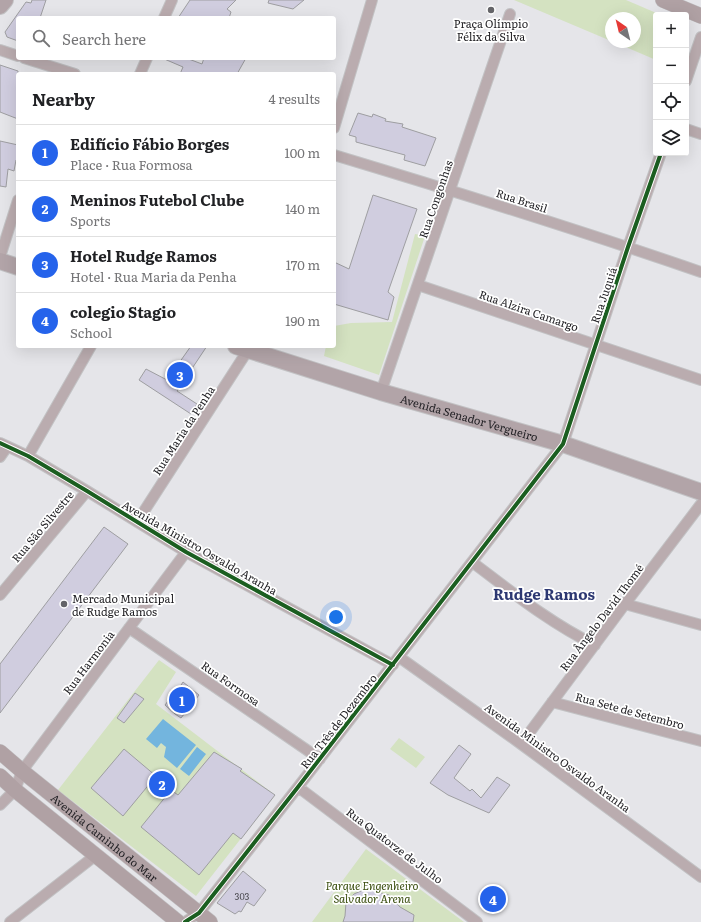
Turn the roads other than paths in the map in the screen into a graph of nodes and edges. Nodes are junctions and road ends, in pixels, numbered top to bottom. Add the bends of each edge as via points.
1 (5, 0) edge
2 (172, 0) edge
3 (372, 0) edge
4 (663, 0) edge
5 (0, 6) edge
6 (510, 14) dead end
7 (165, 16) edge
8 (701, 16) edge
9 (701, 37) edge
10 (0, 50) edge
11 (16, 55) edge
12 (29, 60) edge
13 (146, 60) edge
14 (59, 72) edge
15 (141, 72) edge
16 (689, 72) edge
17 (336, 121) edge
18 (689, 130) edge
19 (701, 134) edge
20 (336, 156) edge
21 (660, 156) edge
22 (451, 190) junction
23 (16, 206) edge
24 (628, 247) junction
25 (0, 257) edge
26 (0, 261) edge
27 (16, 266) edge
28 (701, 272) edge
29 (418, 285) junction
30 (596, 345) junction
31 (90, 348) edge
32 (242, 348) edge
33 (701, 380) edge
34 (382, 392) junction
35 (563, 444) junction
36 (4, 445) edge
37 (28, 456) junction
38 (0, 457) edge
39 (87, 491) junction
40 (701, 492) edge
41 (701, 504) edge
42 (137, 522) junction
43 (186, 552) junction
44 (472, 562) junction
45 (0, 595) edge
46 (625, 604) junction
47 (701, 625) edge
48 (129, 628) junction
49 (595, 645) junction
50 (396, 661) junction
51 (552, 702) junction
52 (701, 742) edge
53 (521, 744) junction
54 (0, 752) edge
55 (320, 759) junction
56 (22, 771) junction
57 (0, 776) edge
58 (298, 787) junction
59 (15, 790) junction
60 (0, 805) edge
61 (96, 855) junction
62 (700, 875) edge
63 (205, 917) edge
64 (10, 922) edge
65 (178, 922) edge
66 (185, 922) edge
67 (477, 922) edge

1 - 5 main road
2 - 7 street
3 - 17 street
4 - 8 main road
6 - 22 street, Rua Congonhas
9 - 16 street
10 - 11 street
12 - 14 street
13 - 15 street
18 - 19 street
20 - 22 street, Rua Brasil
21 - 24 street, Rua Juquiá
22 - 24 street, Rua Brasil
22 - 29 street, Rua Congonhas
23 - 25 street
24 - 28 street, Rua Brasil
24 - 30 street, Rua Juquiá
26 - 27 main road
29 - 30 street, Rua Alzira Camargo
29 - 34 street, Rua Congonhas
30 - 33 street, Rua Alzira Camargo
30 - 35 street, Rua Juquiá
31 - 37 street
32 - 34 main road, Avenida Senador Vergueiro
32 - 42 street, Rua Maria da Penha
34 - 35 main road, Avenida Senador Vergueiro
35 - 40 main road, Avenida Senador Vergueiro
35 - 44 street, Rua Três de Dezembro
36 - 37 street, Avenida Ministro Osvaldo Aranha
36 - 38 street
37 - 39 street, Avenida Ministro Osvaldo Aranha
39 - 42 street, Avenida Ministro Osvaldo Aranha
39 - 45 street, Rua São Silvestre
41 - 46 street, Rua Ângelo David Thomé
42 - 43 street, Avenida Ministro Osvaldo Aranha
43 - 48 street, Rua Harmonia
43 - 50 street, Avenida Ministro Osvaldo Aranha
44 - 49 street via 525,602
44 - 50 street, Rua Três de Dezembro
46 - 47 street
46 - 49 street, Rua Ângelo David Thomé
48 - 55 street, Rua Formosa
48 - 56 street, Rua Harmonia
49 - 51 street, Rua Ângelo David Thomé
50 - 53 street, Avenida Ministro Osvaldo Aranha
50 - 55 street, Rua Três de Dezembro
51 - 52 street, Rua Sete de Setembro
51 - 53 street, Rua Ângelo David Thomé
53 - 62 street, Avenida Ministro Osvaldo Aranha
54 - 56 main road, Avenida Caminho do Mar
55 - 58 street, Rua Três de Dezembro
56 - 59 street, Rua Harmonia
56 - 63 main road, Avenida Caminho do Mar
57 - 59 main road, Avenida Caminho do Mar
58 - 63 street, Rua Três de Dezembro
58 - 67 street, Rua Quatorze de Julho
59 - 60 street
59 - 61 main road, Avenida Caminho do Mar
61 - 64 street
61 - 65 main road, Avenida Caminho do Mar
63 - 66 street, Rua Três de Dezembro

